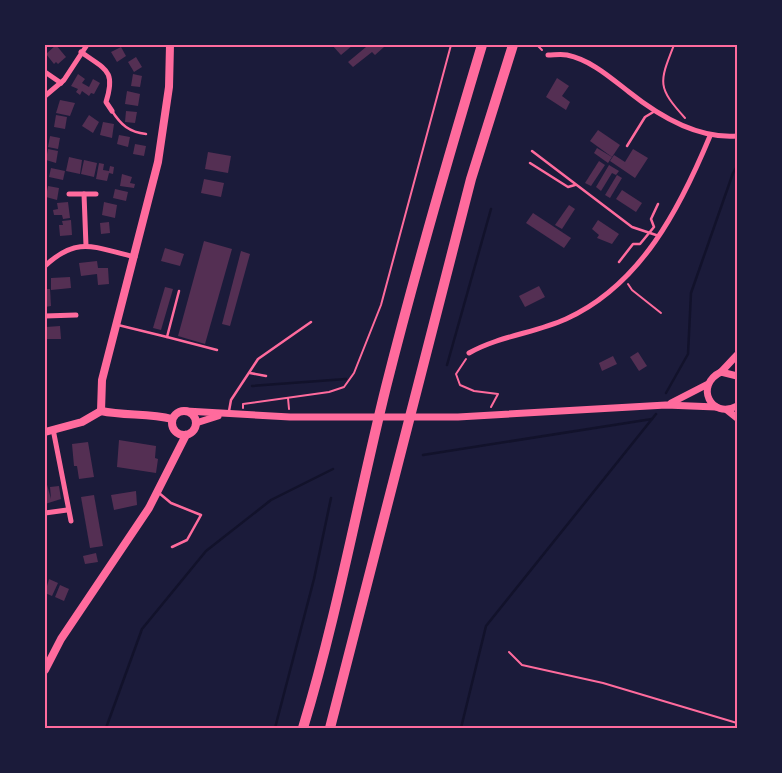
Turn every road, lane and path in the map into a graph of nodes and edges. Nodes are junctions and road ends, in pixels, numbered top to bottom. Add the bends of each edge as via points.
1 (87, 45) edge
2 (170, 45) edge
3 (451, 45) edge
4 (482, 45) edge
5 (513, 45) edge
6 (674, 45) edge
7 (81, 52) junction
8 (548, 55) dead end
9 (45, 72) edge
10 (61, 83) junction
11 (45, 96) edge
12 (112, 111) joint
13 (655, 111) junction
14 (692, 128) junction
15 (146, 134) dead end
16 (710, 136) junction
17 (737, 136) edge
18 (627, 146) dead end
19 (532, 151) dead end
20 (530, 164) dead end
21 (575, 185) junction
22 (69, 194) dead end
23 (84, 194) junction
24 (96, 194) dead end
25 (658, 204) dead end
26 (650, 233) junction
27 (659, 236) junction
28 (86, 246) junction
29 (45, 256) edge
30 (135, 257) junction
31 (50, 261) junction
32 (619, 262) dead end
33 (45, 266) edge
34 (625, 280) junction
35 (179, 291) dead end
36 (661, 313) dead end
37 (76, 315) dead end
38 (45, 316) edge
39 (311, 322) dead end
40 (116, 325) junction
41 (167, 337) junction
42 (217, 350) dead end
43 (470, 353) joint
44 (737, 355) edge
45 (722, 372) junction
46 (250, 373) junction
47 (266, 376) dead end
48 (737, 376) edge
49 (708, 384) junction
50 (288, 398) junction
51 (666, 405) junction
52 (716, 406) junction
53 (737, 406) edge
54 (242, 408) dead end
55 (727, 410) junction
56 (101, 411) junction
57 (186, 411) junction
58 (489, 411) dead end
59 (226, 415) junction
60 (290, 417) junction
61 (737, 418) edge
62 (172, 419) junction
63 (196, 423) junction
64 (54, 429) junction
65 (45, 432) edge
66 (176, 433) junction
67 (186, 436) junction
68 (173, 463) junction
69 (157, 492) junction
70 (67, 510) junction
71 (45, 513) edge
72 (71, 521) dead end
73 (172, 547) dead end
74 (509, 652) dead end
75 (45, 670) edge
76 (737, 723) edge
77 (303, 728) edge
78 (330, 728) edge

1 - 7 street
2 - 30 main road via 164,129
3 - 50 path via 380,305 354,373 344,387 308,397
4 - 77 highway via 386,387 327,642
5 - 78 highway via 471,179
6 - 14 path via 661,76 663,86
7 - 10 street
7 - 12 street via 109,73 111,80 106,102
8 - 13 street via 567,54 585,62 607,74
9 - 10 street
10 - 11 street
12 - 15 lane via 124,127
13 - 14 street
13 - 18 lane via 645,117
14 - 16 street
16 - 17 street
16 - 27 street via 680,203
19 - 21 lane
20 - 21 lane via 568,187
21 - 26 lane via 632,227
22 - 23 street
23 - 24 street
23 - 28 street
25 - 26 lane
26 - 27 lane
26 - 32 lane via 640,244 634,244
27 - 34 street
28 - 30 street
28 - 31 street via 69,248
29 - 31 street
30 - 40 main road
31 - 33 street
34 - 36 path via 632,290
34 - 43 street via 566,319
35 - 41 lane
37 - 38 street
39 - 46 lane via 258,359
40 - 41 lane
40 - 56 main road via 102,380
41 - 42 lane
43 - 58 path via 456,374 460,385 474,391 498,394
44 - 45 street
45 - 48 street
45 - 49 street
46 - 47 lane
46 - 59 lane via 231,400
49 - 51 street
49 - 52 street via 708,397
50 - 54 path via 243,404
50 - 60 path
51 - 52 street
51 - 60 street via 458,417
52 - 55 street
53 - 55 street
55 - 61 street
56 - 62 main road
56 - 64 main road via 82,422
57 - 59 street
57 - 62 main road via 177,413
57 - 63 main road
59 - 60 street
59 - 63 street
62 - 66 main road
63 - 67 main road
64 - 65 main road
64 - 70 street
66 - 67 main road
66 - 68 main road
67 - 68 main road
68 - 69 main road
69 - 73 lane via 171,503 201,515 187,540
69 - 75 main road via 128,541 61,639
70 - 71 street
70 - 72 street
74 - 76 path via 522,664 603,683

